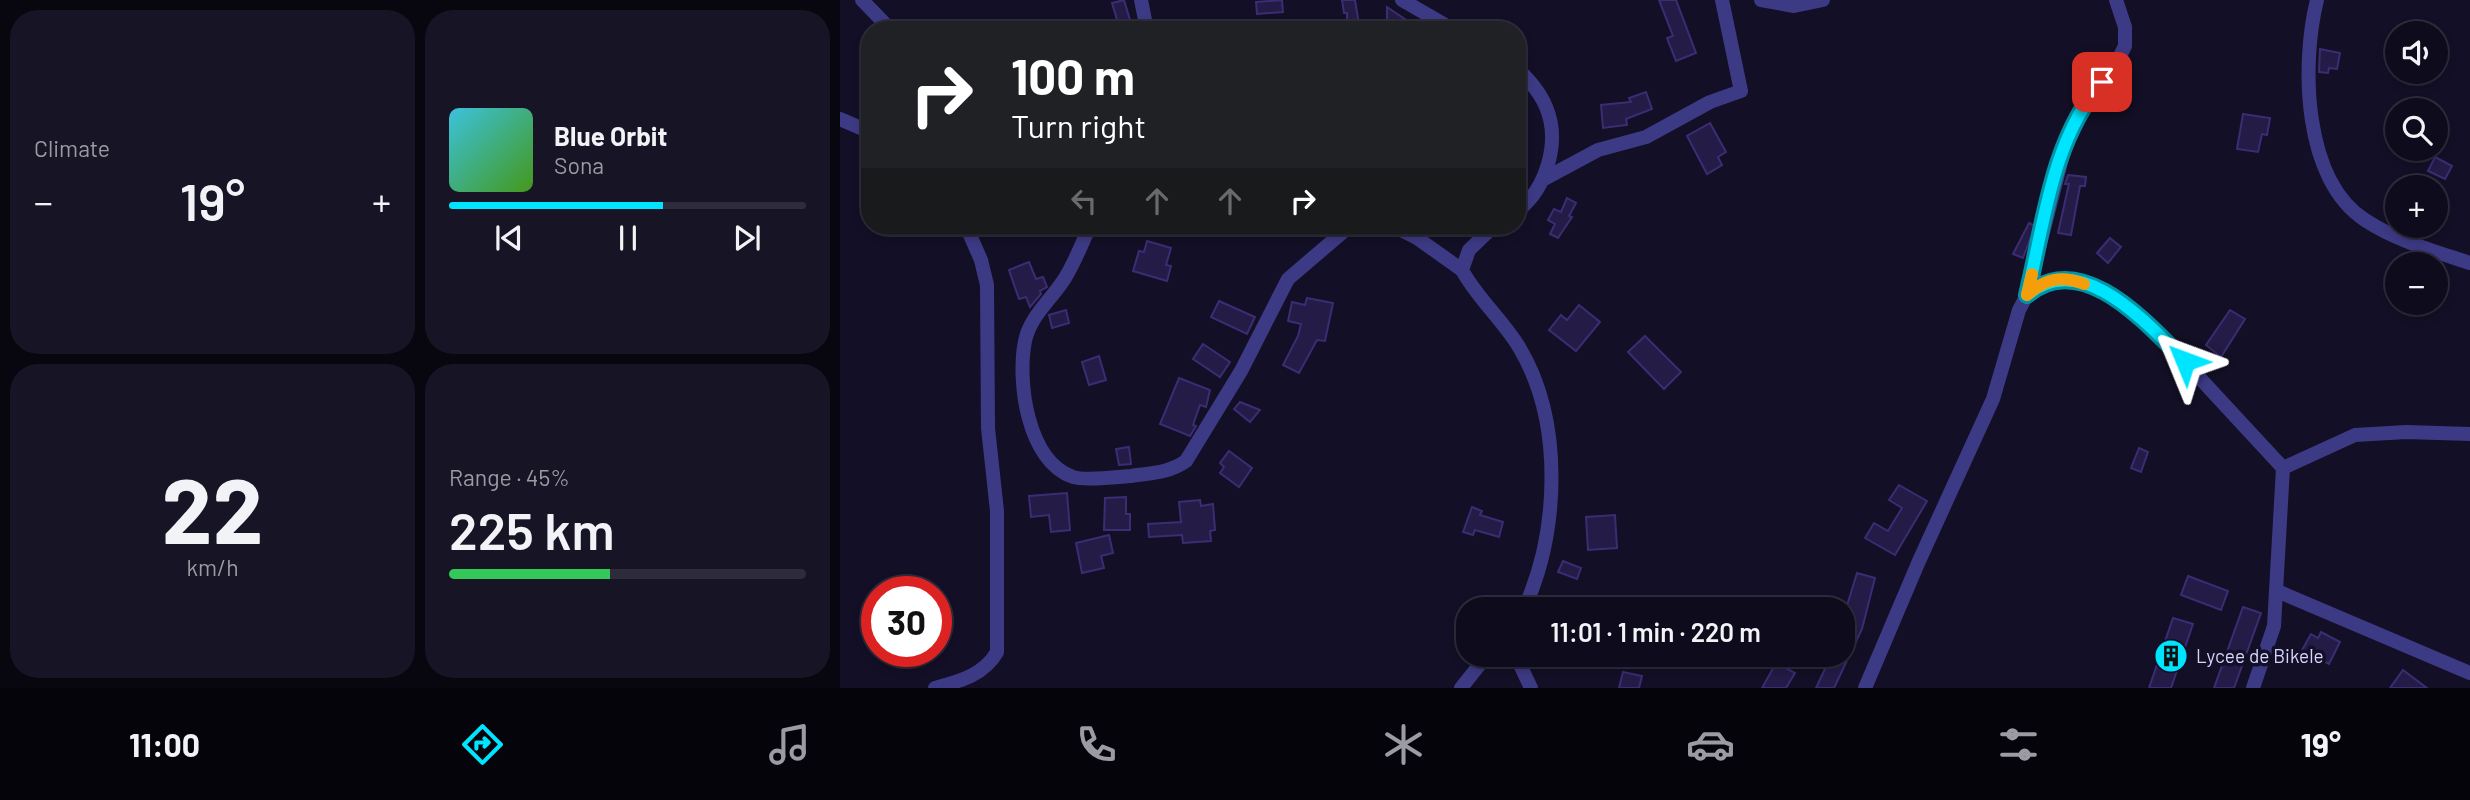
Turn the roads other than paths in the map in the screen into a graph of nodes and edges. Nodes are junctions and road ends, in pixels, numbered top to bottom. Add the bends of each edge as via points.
1 (862, 0) edge
2 (1141, 0) edge
3 (1402, 0) edge
4 (1722, 0) edge
5 (1761, 0) edge
6 (1823, 0) edge
7 (2116, 0) edge
8 (2316, 0) edge
9 (882, 21) edge
10 (1145, 21) edge
11 (1438, 21) edge
12 (1526, 77) edge
13 (840, 119) edge
14 (861, 128) edge
15 (1544, 179) junction
16 (1526, 203) edge
17 (970, 235) edge
18 (1086, 235) edge
19 (1339, 235) edge
20 (1411, 235) edge
21 (1485, 235) edge
22 (2470, 263) edge
23 (1462, 270) junction
24 (2027, 295) junction
25 (2470, 434) edge
26 (2283, 468) junction
27 (2277, 591) junction
28 (1529, 597) edge
29 (1478, 667) edge
30 (1521, 667) edge
31 (2470, 673) edge
32 (935, 688) edge
33 (1461, 688) edge
34 (1531, 688) edge
35 (1865, 688) edge
36 (2253, 688) edge

1 - 9 street
2 - 10 street
3 - 11 street
4 - 15 street via 1741,91 1710,102 1646,137 1598,150
5 - 6 street via 1794,6
7 - 24 street via 2125,27 2125,46 2115,66 2088,97 2067,139
8 - 22 street via 2308,57 2313,130 2335,187 2364,220 2395,237
12 - 15 street via 1547,109 1551,125
13 - 14 street
15 - 16 street
17 - 32 street via 987,285 998,652 978,672
18 - 19 street via 1064,280 1026,337 1022,358 1024,400 1034,432 1046,457 1074,478 1172,471 1186,461 1241,372 1288,279
20 - 23 street
21 - 23 street via 1469,250
23 - 28 street via 1519,348 1545,414 1549,520 1540,570
24 - 26 street via 2041,283 2060,279 2107,293 2129,307
24 - 35 street via 1993,399
25 - 26 street via 2355,435
26 - 27 street
27 - 31 street
27 - 36 street via 2274,626
29 - 33 street
30 - 34 street

